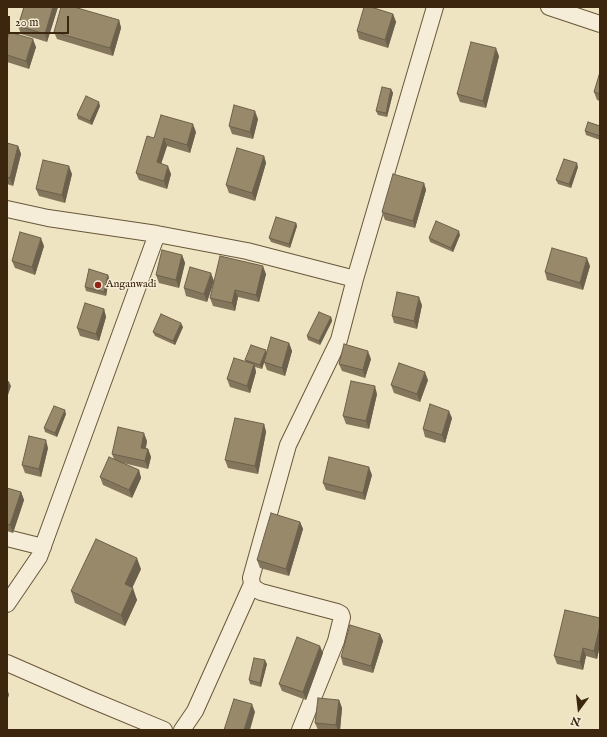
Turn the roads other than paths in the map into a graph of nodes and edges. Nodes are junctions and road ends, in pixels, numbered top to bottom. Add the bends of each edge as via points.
1 (435, 7) edge
2 (549, 7) edge
3 (600, 24) edge
4 (7, 209) edge
5 (157, 234) junction
6 (355, 279) junction
7 (7, 538) edge
8 (42, 548) junction
9 (252, 584) junction
10 (7, 604) edge
11 (7, 663) edge
12 (164, 730) edge
13 (182, 730) edge
14 (300, 730) edge

1 - 6 street
2 - 3 street
4 - 5 street via 48,218
5 - 6 street via 247,251
5 - 8 street
6 - 9 street via 339,340 288,445 251,578
7 - 8 street
8 - 10 street via 39,557
9 - 13 street via 195,711
9 - 14 street via 261,592 332,610 342,617 336,641
11 - 12 street

